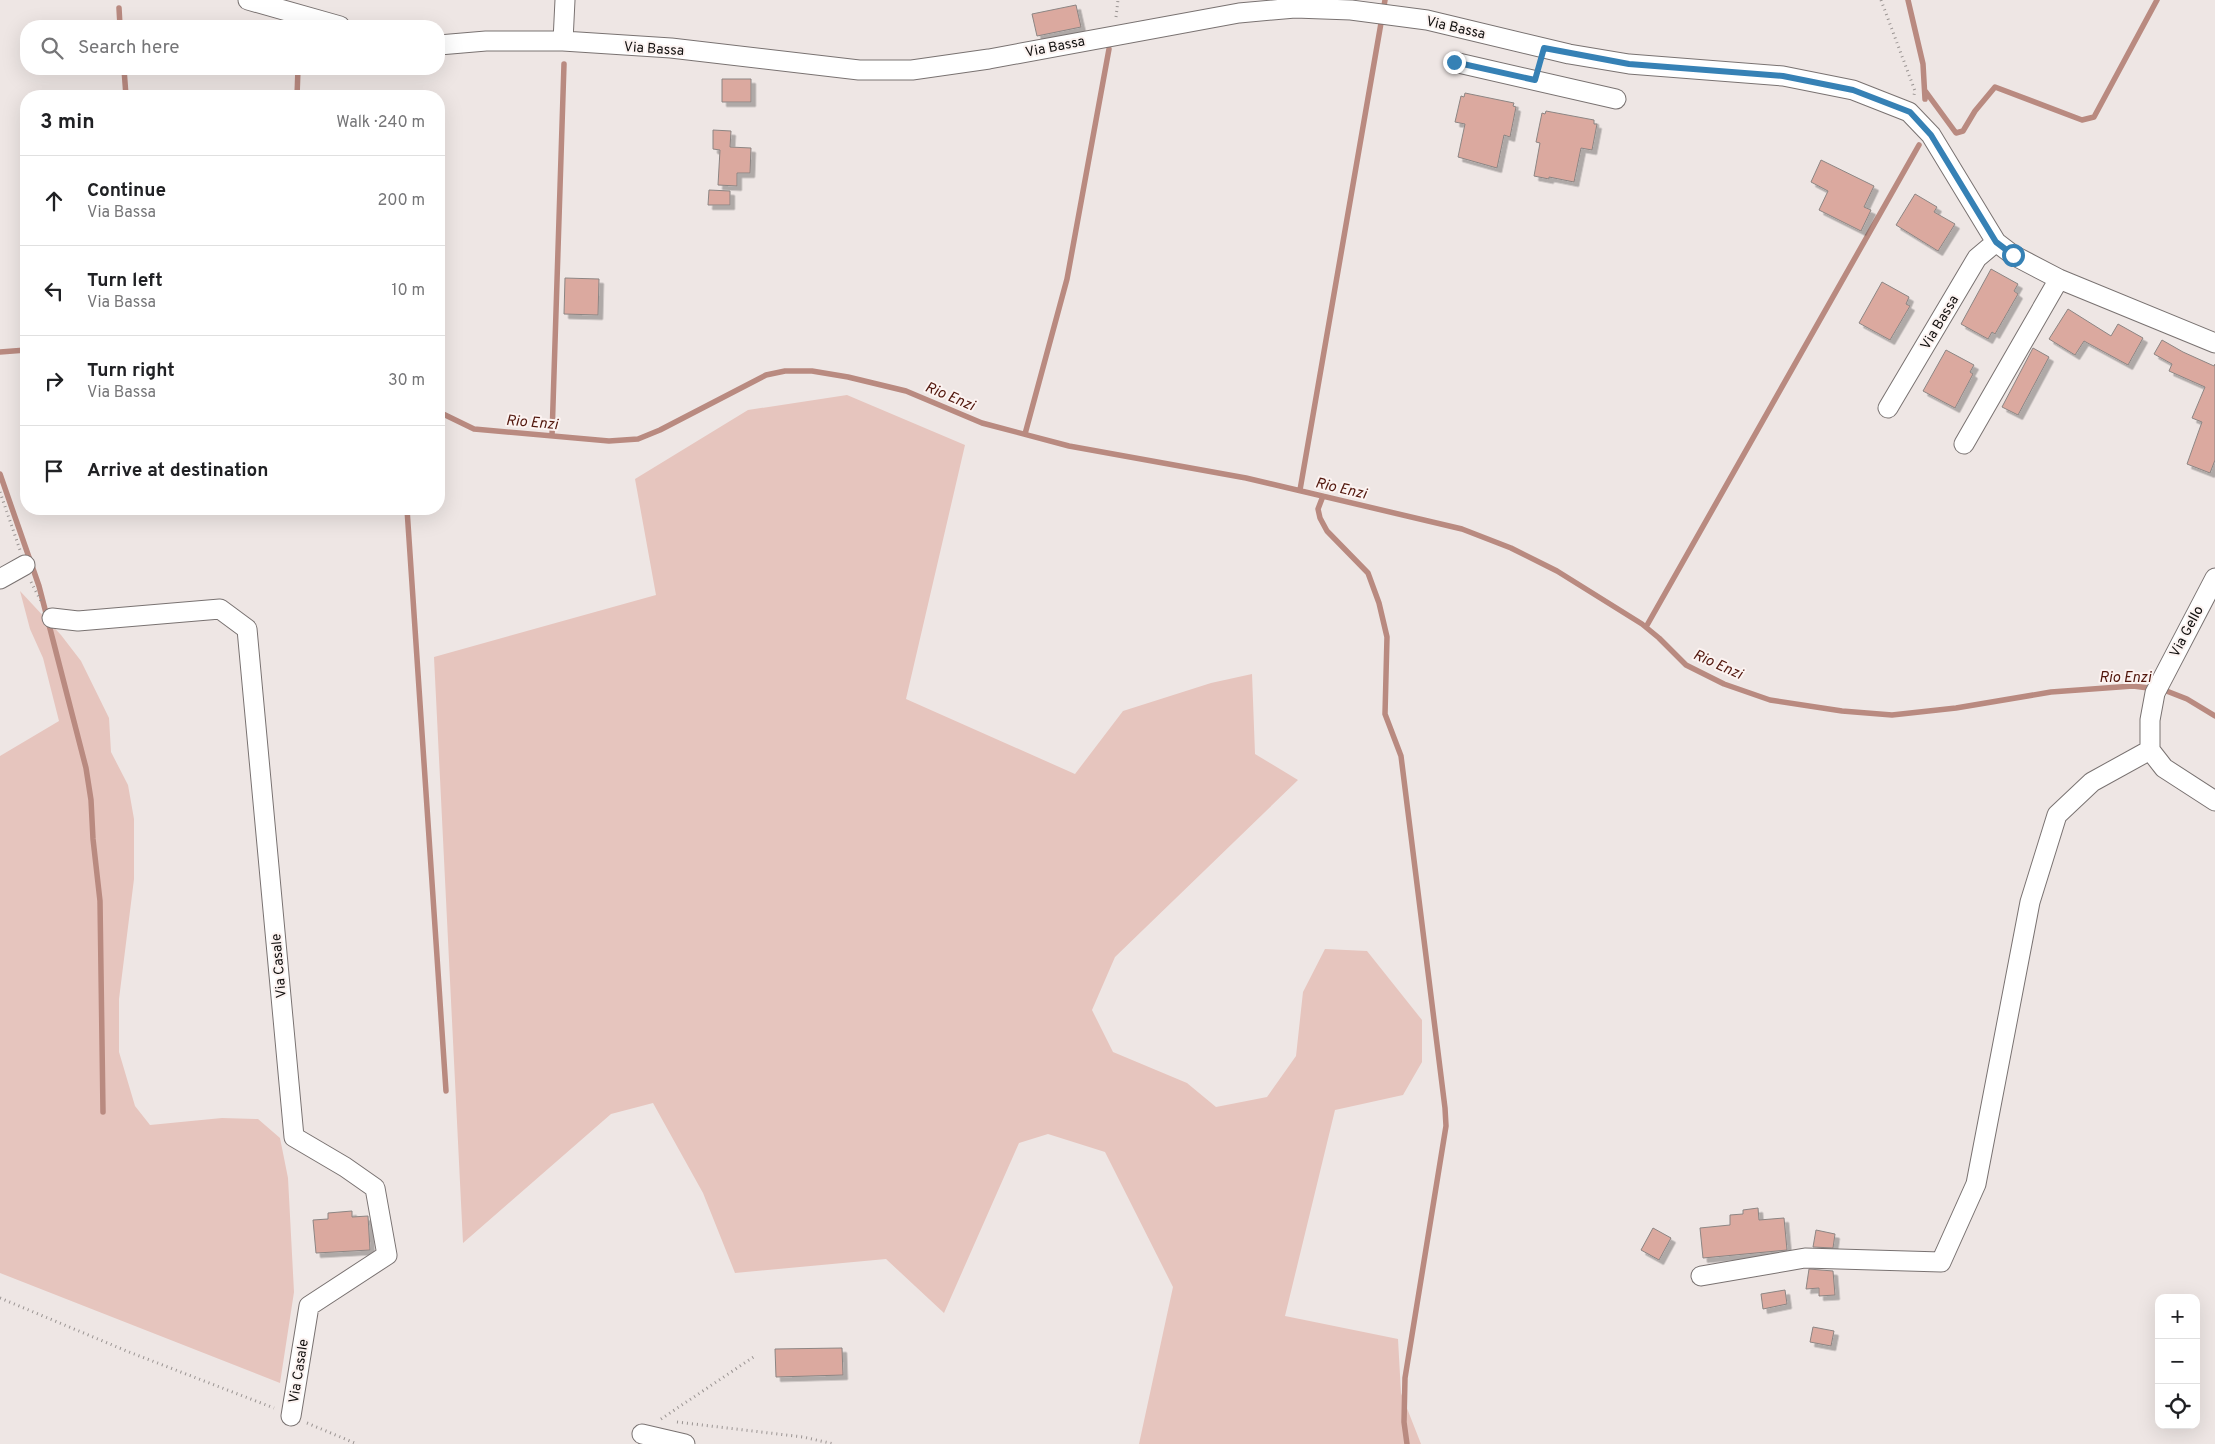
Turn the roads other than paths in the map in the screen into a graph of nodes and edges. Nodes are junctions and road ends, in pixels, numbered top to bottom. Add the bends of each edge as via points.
1 (248, 0) edge
2 (565, 0) edge
3 (319, 20) edge
4 (564, 41) junction
5 (445, 44) edge
6 (1544, 48) junction
7 (1454, 62) dead end
8 (1535, 80) junction
9 (1616, 99) dead end
10 (1996, 242) junction
11 (2059, 279) junction
12 (2213, 341) edge
13 (1888, 408) dead end
14 (1964, 444) dead end
15 (25, 565) road end
16 (2215, 578) edge
17 (0, 579) edge
18 (52, 618) dead end
19 (2150, 750) junction
20 (2215, 801) edge
21 (1701, 1276) dead end
22 (291, 1416) road end
23 (642, 1434) road end
24 (685, 1444) edge

1 - 3 street
2 - 4 street
4 - 5 street, Via Bassa
4 - 6 street, Via Bassa via 671,48 859,70 912,70 1239,13 1295,8 1427,20
6 - 8 street
6 - 10 street, Via Bassa via 1629,64 1783,76 1853,90 1920,123
7 - 8 street
8 - 9 street
10 - 11 street via 2013,255
10 - 13 street, Via Bassa via 1977,258
11 - 12 street
11 - 14 street
15 - 17 street
16 - 19 street, Via Gello via 2158,687 2150,720
18 - 22 street, Via Casale via 78,621 220,610 247,629 294,1137 375,1188 387,1255 309,1306
19 - 20 street via 2164,768
19 - 21 street via 2092,782 2057,815 2030,902 1976,1184 1941,1262 1805,1258
23 - 24 street

